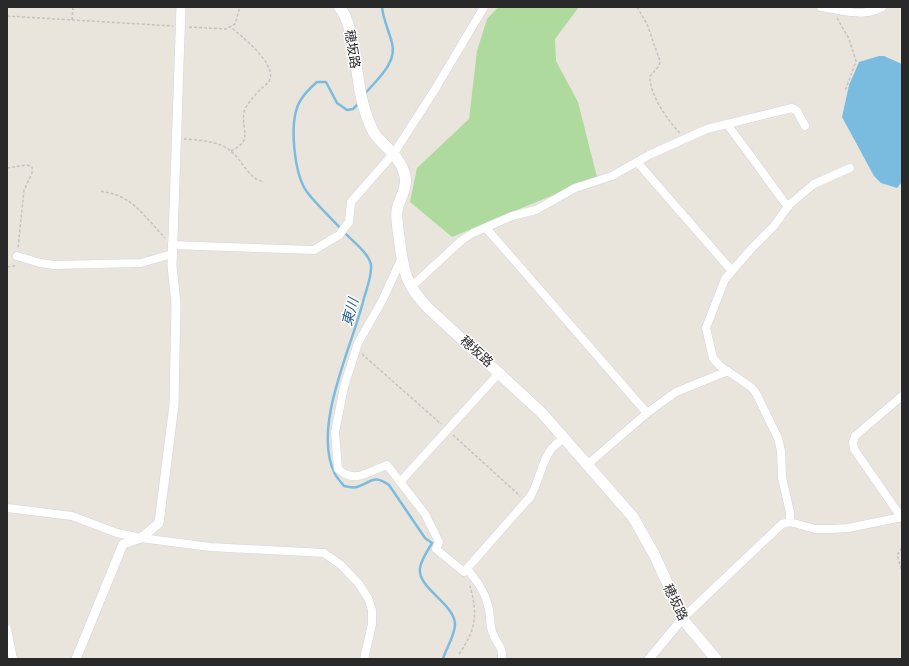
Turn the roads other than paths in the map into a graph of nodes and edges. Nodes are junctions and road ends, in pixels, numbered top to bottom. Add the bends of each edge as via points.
1 (180, 7) edge
2 (339, 7) edge
3 (484, 7) edge
4 (822, 7) edge
5 (882, 7) edge
6 (727, 124) junction
7 (805, 126) dead end
8 (394, 153) junction
9 (637, 162) junction
10 (850, 168) dead end
11 (788, 207) junction
12 (486, 228) junction
13 (172, 247) junction
14 (17, 256) road end
15 (402, 260) junction
16 (732, 271) junction
17 (411, 287) junction
18 (728, 371) junction
19 (500, 372) junction
20 (902, 396) edge
21 (647, 413) junction
22 (564, 438) junction
23 (587, 465) junction
24 (400, 482) junction
25 (7, 508) edge
26 (901, 517) edge
27 (790, 522) junction
28 (141, 538) junction
29 (466, 570) junction
30 (683, 618) junction
31 (7, 629) edge
32 (13, 659) edge
33 (76, 659) edge
34 (364, 659) edge
35 (502, 659) edge
36 (649, 659) edge
37 (716, 659) edge

1 - 13 street
2 - 8 main road, 穂坂路 via 350,26 369,121 376,136
3 - 8 street
4 - 5 street via 864,14
6 - 7 street via 792,108
6 - 9 street via 707,129
6 - 11 street
8 - 13 street via 351,202 347,227 339,236 314,250
8 - 15 main road, 穂坂路 via 404,172 406,186 397,220
9 - 12 street via 612,176 576,188 536,210 512,216
9 - 16 street
10 - 11 street via 814,184
11 - 16 street
12 - 17 street via 462,240
12 - 21 street
13 - 14 street via 141,263 54,265
13 - 28 street via 176,303 174,405 159,523
15 - 17 main road, 穂坂路 via 405,276
15 - 24 street via 358,343 344,387 335,432 338,469 346,476 354,478 386,465
16 - 18 street via 725,279 706,328 713,358
17 - 19 main road, 穂坂路 via 428,308
18 - 21 street via 676,392
18 - 27 street via 752,387 778,438
19 - 22 main road, 穂坂路
19 - 24 street
20 - 26 street via 855,436 853,442 854,449
21 - 23 street
22 - 23 main road, 穂坂路
22 - 29 street via 552,448 530,497
23 - 30 main road, 穂坂路 via 633,517 654,554
24 - 29 street via 425,514 439,542 436,549
25 - 28 street via 72,516 117,533
26 - 27 street via 832,529 815,529
27 - 30 street via 782,524
28 - 33 street via 123,544
28 - 34 street via 210,547 324,553 341,565 368,598 372,610 372,624
29 - 35 street via 479,583 484,593 492,633 502,650
30 - 36 street
30 - 37 main road, 穂坂路
31 - 32 street

